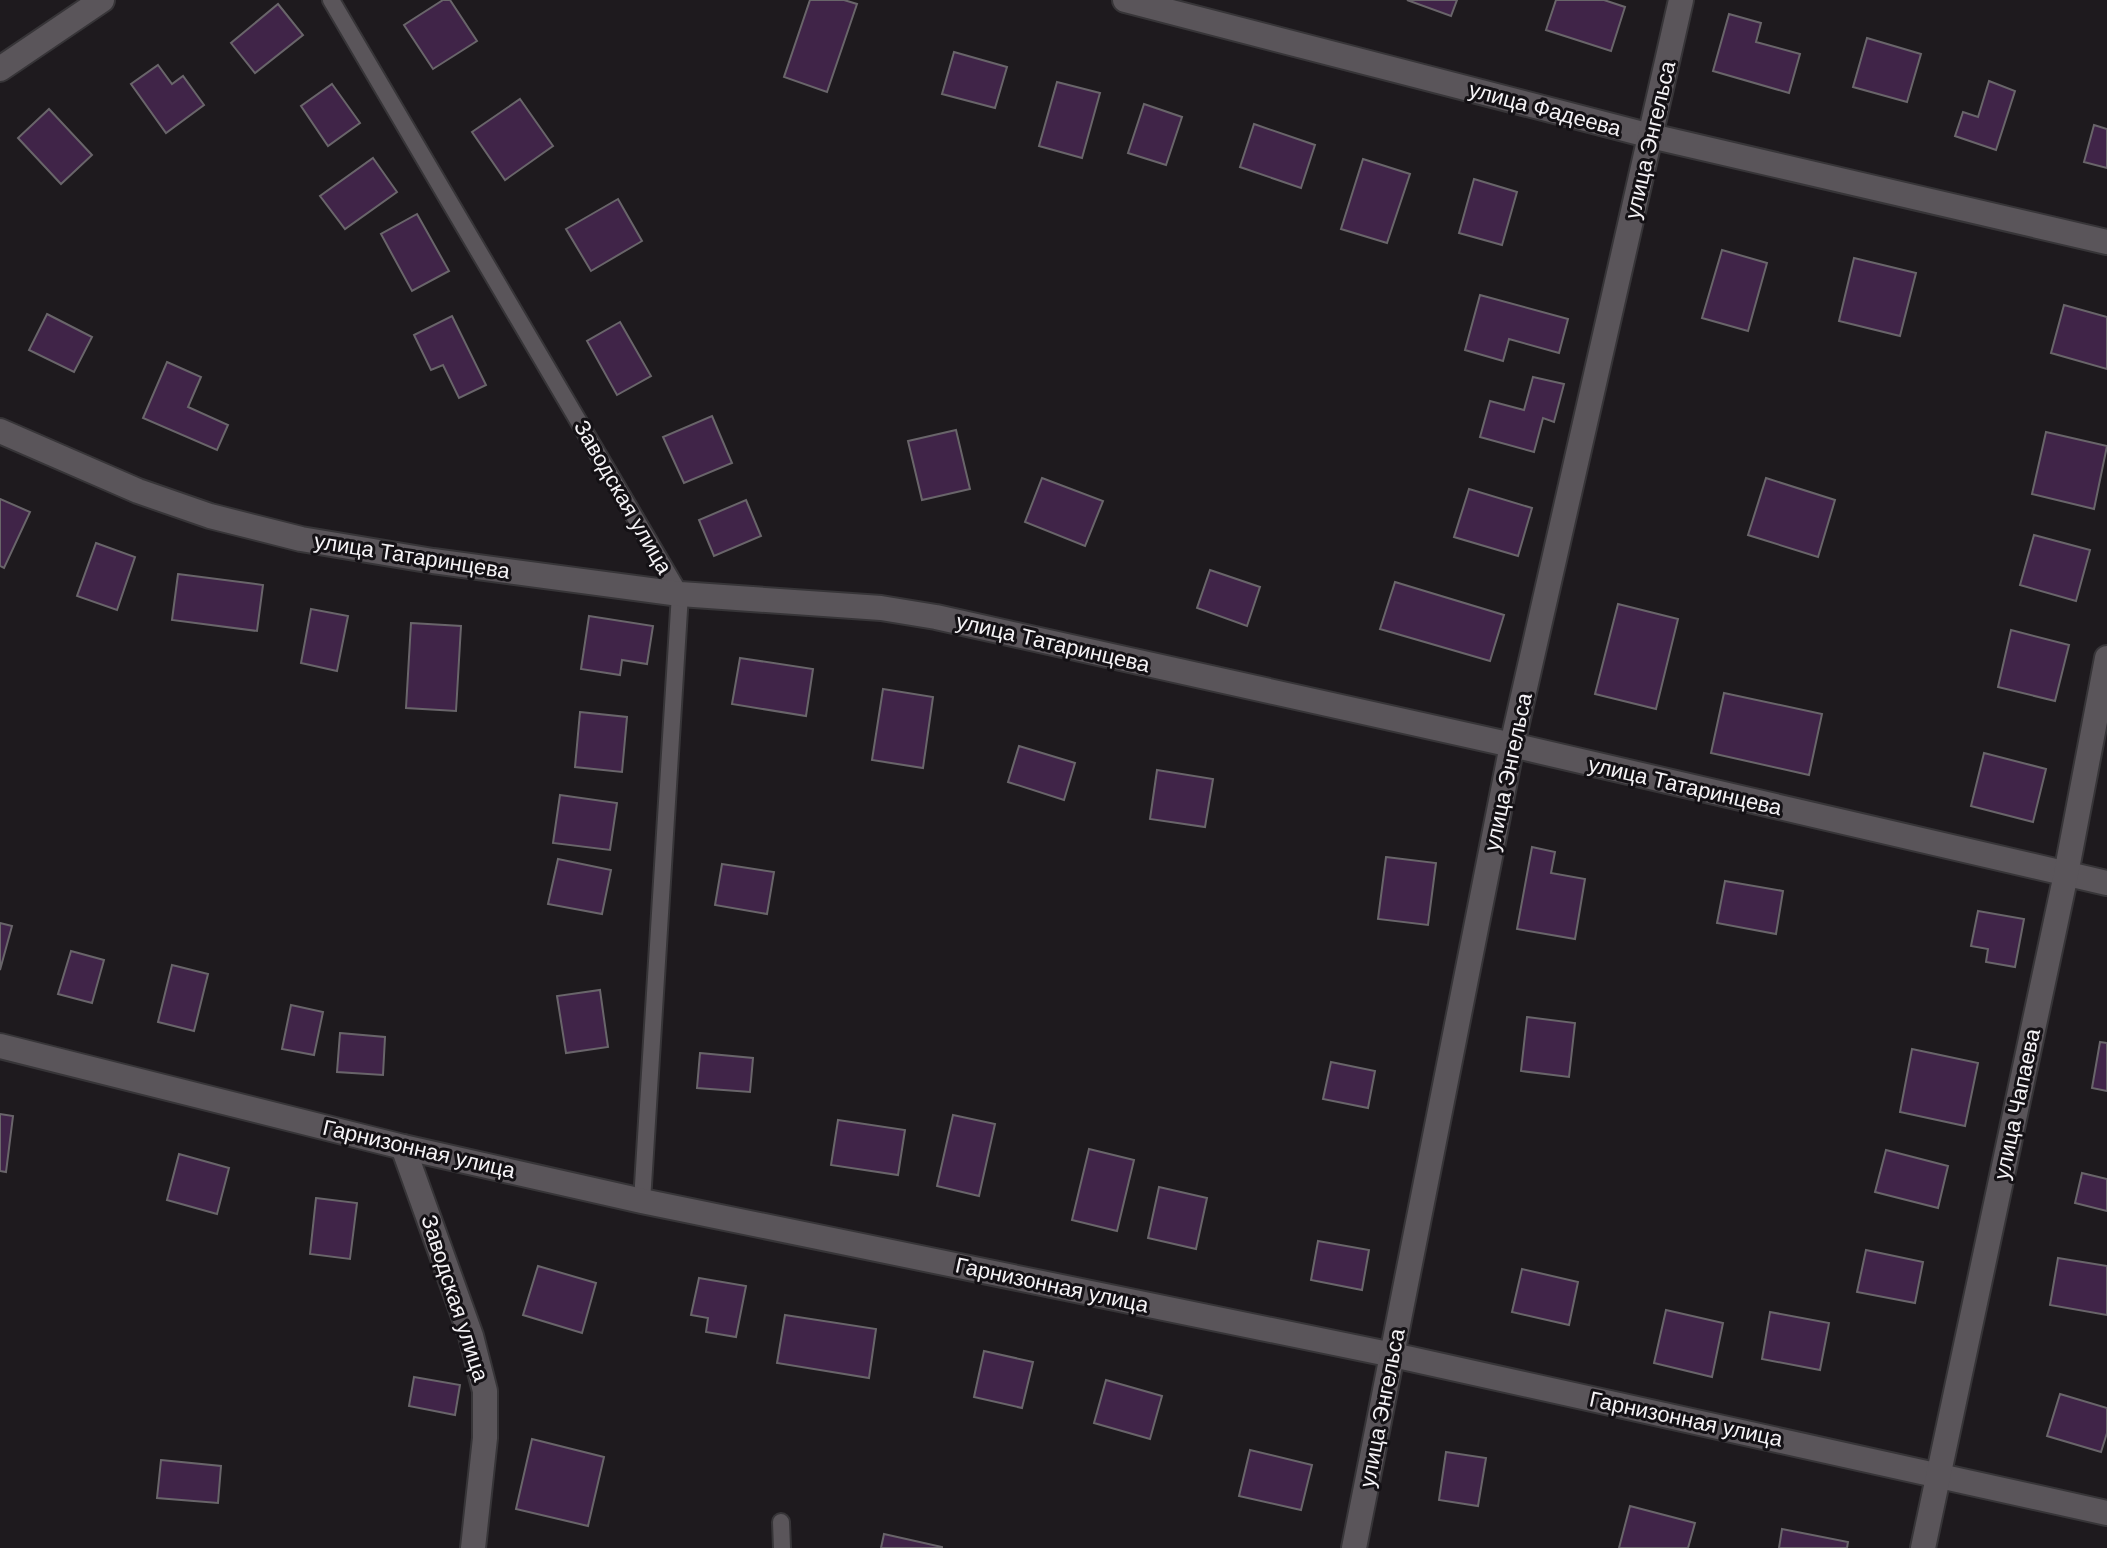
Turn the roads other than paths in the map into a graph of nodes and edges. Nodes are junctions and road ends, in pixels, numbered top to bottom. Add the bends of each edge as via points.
1 (102, 0) edge
2 (331, 0) edge
3 (1125, 0) edge
4 (1681, 0) edge
5 (0, 69) edge
6 (1651, 136) junction
7 (2107, 242) edge
8 (0, 431) edge
9 (680, 594) junction
10 (2107, 658) edge
11 (1512, 745) junction
12 (2066, 874) junction
13 (2107, 883) edge
14 (0, 1046) edge
15 (403, 1147) junction
16 (642, 1201) junction
17 (1393, 1355) junction
18 (1939, 1474) junction
19 (2107, 1513) edge
20 (781, 1522) dead end
21 (473, 1548) edge
22 (782, 1548) edge
23 (1354, 1548) edge
24 (1923, 1548) edge

1 - 5 street
2 - 9 lane, Заводская улица
3 - 6 street, улица Фадеева
4 - 6 street, улица Энгельса
6 - 7 street, улица Фадеева
6 - 11 street, улица Энгельса
8 - 9 street, улица Татаринцева via 138,491 301,539
9 - 11 street, улица Татаринцева via 881,608 936,617
9 - 16 lane, Заводская улица
10 - 12 street, улица Чапаева
11 - 12 street, улица Татаринцева
11 - 17 street, улица Энгельса
12 - 13 street, улица Татаринцева
12 - 18 street, улица Чапаева
14 - 15 street, Гарнизонная улица
15 - 16 street, Гарнизонная улица
15 - 21 street, Заводская улица via 471,1336 485,1391
16 - 17 street, Гарнизонная улица
17 - 18 street, Гарнизонная улица
17 - 23 street, улица Энгельса
18 - 19 street, Гарнизонная улица
18 - 24 street, улица Чапаева
20 - 22 lane

